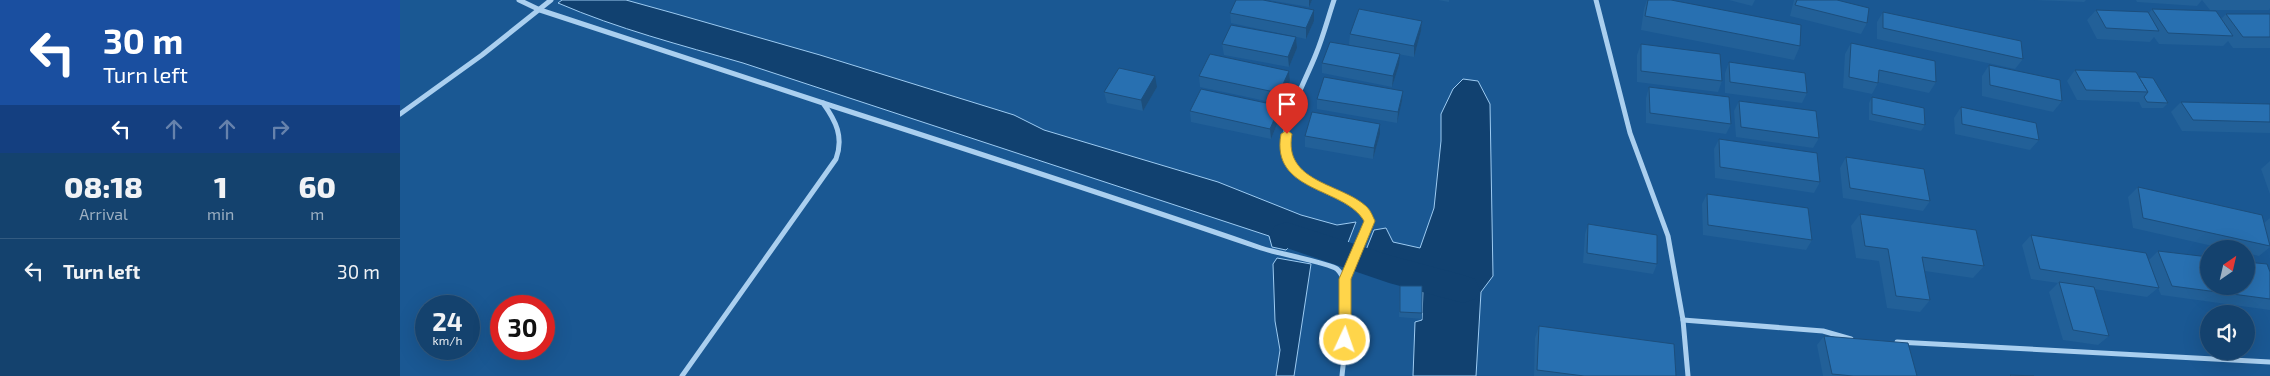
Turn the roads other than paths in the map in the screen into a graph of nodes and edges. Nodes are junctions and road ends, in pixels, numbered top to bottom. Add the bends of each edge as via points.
1 (519, 0) edge
2 (1334, 0) edge
3 (1596, 0) edge
4 (550, 1) edge
5 (540, 10) junction
6 (823, 103) junction
7 (400, 114) edge
8 (1345, 279) junction
9 (1683, 320) junction
10 (1863, 340) edge
11 (1893, 342) edge
12 (2270, 362) edge
13 (682, 376) edge
14 (1342, 376) edge
15 (1688, 376) edge

1 - 5 street
2 - 8 street via 1319,48 1289,122 1284,147 1299,173 1364,211 1369,221
3 - 9 street via 1630,133 1668,236
4 - 5 street
5 - 6 street
5 - 7 street
6 - 8 street via 1267,250 1336,268
6 - 13 street via 834,117 840,136 842,146 836,159
8 - 14 street via 1347,321
9 - 10 street via 1823,331
9 - 15 street
11 - 12 street

